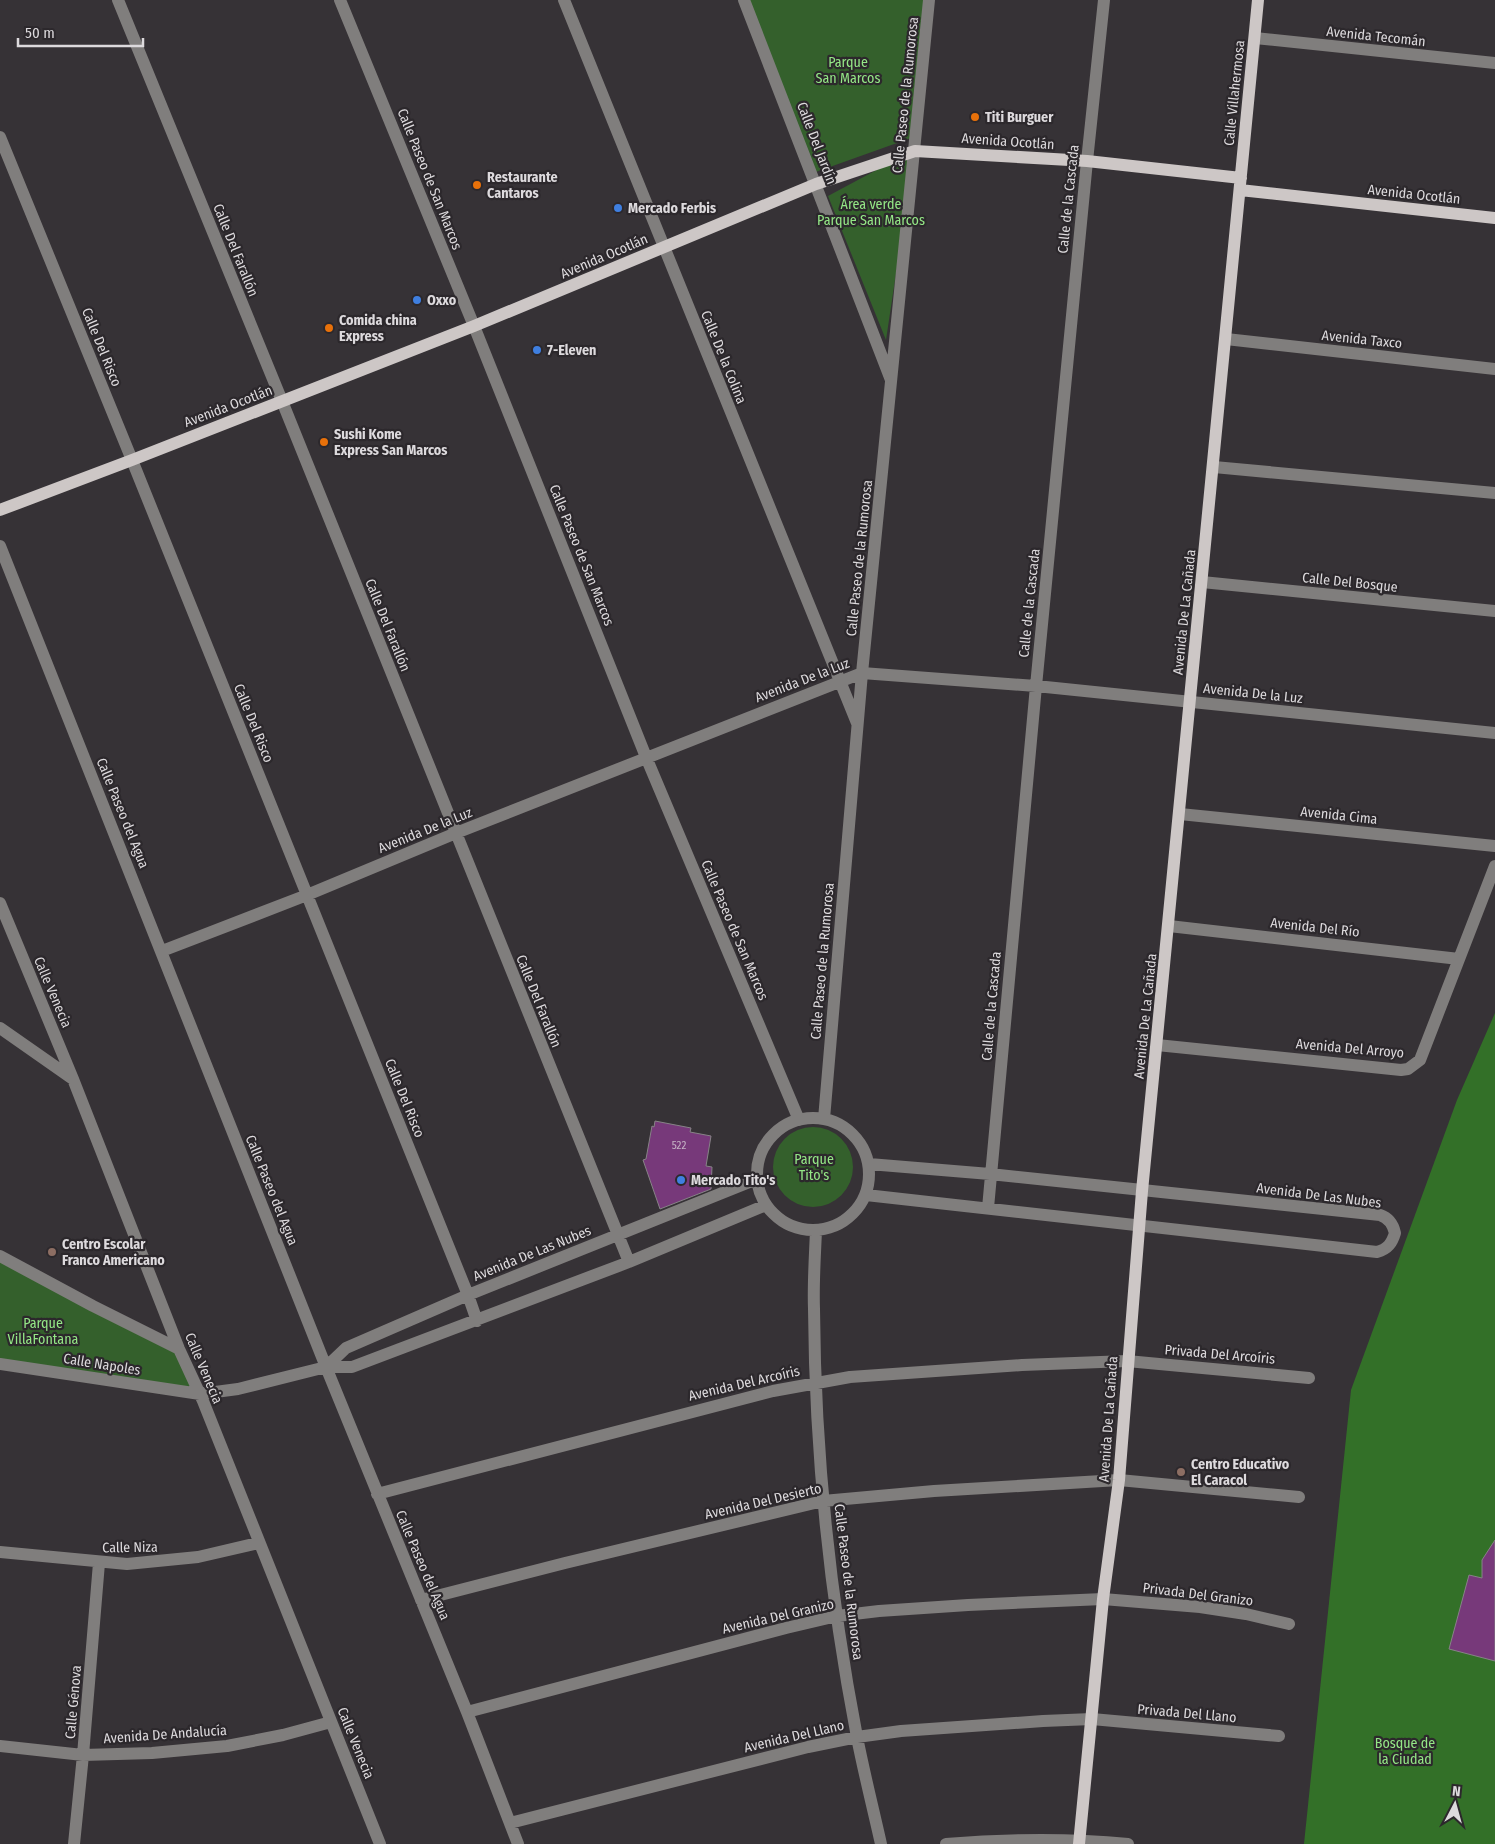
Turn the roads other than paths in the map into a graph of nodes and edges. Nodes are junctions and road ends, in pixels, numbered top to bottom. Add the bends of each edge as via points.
1 (118, 0) edge
2 (340, 0) edge
3 (564, 0) edge
4 (744, 0) edge
5 (929, 0) edge
6 (1104, 0) edge
7 (1258, 0) edge
8 (1254, 38) junction
9 (1495, 63) edge
10 (0, 137) edge
11 (915, 151) junction
12 (1087, 161) junction
13 (816, 184) junction
14 (1240, 184) junction
15 (1495, 218) edge
16 (664, 247) junction
17 (474, 326) junction
18 (1226, 340) junction
19 (1495, 369) edge
20 (892, 382) junction
21 (282, 401) junction
22 (132, 460) junction
23 (1214, 467) junction
24 (1495, 494) edge
25 (0, 510) edge
26 (0, 546) edge
27 (1202, 582) junction
28 (1495, 612) edge
29 (862, 673) junction
30 (839, 682) junction
31 (1036, 686) junction
32 (1190, 702) junction
33 (858, 724) junction
34 (1495, 733) edge
35 (646, 757) junction
36 (1180, 814) junction
37 (456, 833) junction
38 (1495, 846) edge
39 (1495, 866) edge
40 (307, 895) junction
41 (0, 903) edge
42 (1168, 926) junction
43 (162, 951) junction
44 (1459, 959) junction
45 (0, 1028) edge
46 (1157, 1044) junction
47 (73, 1079) junction
48 (824, 1119) junction
49 (799, 1120) junction
50 (869, 1164) junction
51 (990, 1174) junction
52 (757, 1179) junction
53 (1142, 1191) junction
54 (866, 1195) junction
55 (766, 1205) junction
56 (988, 1208) junction
57 (1139, 1226) junction
58 (816, 1230) junction
59 (617, 1234) junction
60 (0, 1256) edge
61 (628, 1262) junction
62 (468, 1295) junction
63 (477, 1320) junction
64 (179, 1349) junction
65 (1127, 1361) junction
66 (0, 1364) edge
67 (326, 1368) junction
68 (1310, 1378) dead end
69 (816, 1382) junction
70 (200, 1394) junction
71 (1119, 1480) junction
72 (377, 1494) junction
73 (1299, 1497) dead end
74 (823, 1501) junction
75 (258, 1542) junction
76 (0, 1552) edge
77 (99, 1563) junction
78 (1103, 1599) junction
79 (421, 1600) junction
80 (837, 1616) junction
81 (1289, 1624) dead end
82 (467, 1712) junction
83 (1092, 1719) junction
84 (331, 1722) junction
85 (1279, 1736) dead end
86 (857, 1737) junction
87 (0, 1746) edge
88 (83, 1755) junction
89 (510, 1823) junction
90 (1079, 1842) edge
91 (74, 1844) edge
92 (380, 1844) edge
93 (518, 1844) edge
94 (881, 1844) edge
95 (946, 1844) edge
96 (1128, 1844) edge

1 - 21 street, Calle Del Farallón
2 - 17 street, Calle Paseo de San Marcos
3 - 16 street, Calle De la Colina
4 - 13 street, Calle Del Jardín
5 - 11 street, Calle Paseo de la Rumorosa
6 - 12 street, Calle de la Cascada
7 - 8 main road, Calle Villahermosa
8 - 9 street, Avenida Tecomán
8 - 14 main road, Calle Villahermosa
10 - 22 street, Calle Del Risco
11 - 12 main road, Avenida Ocotlán
11 - 13 main road, Avenida Ocotlán
11 - 20 street, Calle Paseo de la Rumorosa
12 - 14 main road, Avenida Ocotlán
12 - 31 street, Calle de la Cascada
13 - 16 main road, Avenida Ocotlán
13 - 20 street, Calle Del Jardín
14 - 15 main road, Avenida Ocotlán
14 - 18 main road, Avenida De La Cañada
16 - 17 main road, Avenida Ocotlán
16 - 30 street, Calle De la Colina
17 - 21 main road, Avenida Ocotlán
17 - 35 street, Calle Paseo de San Marcos
18 - 19 street, Avenida Taxco
18 - 23 main road, Avenida De La Cañada
20 - 29 street, Calle Paseo de la Rumorosa
21 - 22 main road, Avenida Ocotlán
21 - 37 street, Calle Del Farallón
22 - 25 main road, Avenida Ocotlán
22 - 40 street, Calle Del Risco
23 - 24 street
23 - 27 main road, Avenida De La Cañada
26 - 43 street, Calle Paseo del Agua
27 - 28 street, Calle Del Bosque
27 - 32 main road, Avenida De La Cañada
29 - 30 street, Avenida De la Luz
29 - 31 street, Avenida De la Luz
29 - 33 street, Calle Paseo de la Rumorosa
30 - 33 street, Calle De la Colina
30 - 35 street, Avenida De la Luz
31 - 32 street, Avenida De la Luz
31 - 51 street, Calle de la Cascada
32 - 34 street, Avenida De la Luz
32 - 36 main road, Avenida De La Cañada
33 - 48 street, Calle Paseo de la Rumorosa
35 - 37 street, Avenida De la Luz
35 - 49 street, Calle Paseo de San Marcos
36 - 38 street, Avenida Cima
36 - 42 main road, Avenida De La Cañada
37 - 40 street, Avenida De la Luz
37 - 59 street, Calle Del Farallón
39 - 44 street, Avenida Del Arroyo
40 - 43 street, Avenida De la Luz
40 - 62 street, Calle Del Risco
41 - 47 street, Calle Venecia
42 - 44 street, Avenida Del Río
42 - 46 main road, Avenida De La Cañada
43 - 67 street, Calle Paseo del Agua
44 - 46 street, Avenida Del Arroyo via 1420,1060 1408,1070
45 - 47 street
46 - 53 main road, Avenida De La Cañada
47 - 64 street, Calle Venecia
48 - 49 street
48 - 50 street via 845,1127 861,1143
49 - 52 street via 782,1128 767,1142 759,1159
50 - 51 street, Avenida De Las Nubes
50 - 54 street via 870,1180
51 - 53 street, Avenida De Las Nubes
51 - 56 street, Calle de la Cascada
52 - 55 street
52 - 59 street, Avenida De Las Nubes
53 - 57 main road, Avenida De La Cañada
53 - 57 street, Avenida De Las Nubes via 1380,1215 1390,1222 1396,1233 1385,1250 1377,1252
54 - 56 street, Avenida De Las Nubes
54 - 58 street via 854,1213 837,1225
55 - 58 street via 780,1219 797,1227
55 - 61 street
56 - 57 street, Avenida De Las Nubes
57 - 65 main road, Avenida De La Cañada
58 - 69 street, Calle Paseo de la Rumorosa
59 - 61 street, Calle Del Farallón
59 - 62 street, Avenida De Las Nubes
60 - 64 street
61 - 63 street
62 - 63 street, Calle Del Risco
62 - 67 street, Avenida De Las Nubes via 346,1348
63 - 67 street via 352,1367
64 - 70 street, Calle Venecia
65 - 68 street, Privada Del Arcoíris
65 - 69 street, Avenida Del Arcoíris via 913,1372
65 - 71 main road, Avenida De La Cañada
66 - 70 street, Calle Napoles
67 - 70 street via 246,1388
67 - 72 street, Calle Paseo del Agua
69 - 72 street, Avenida Del Arcoíris via 693,1410
69 - 74 street, Calle Paseo de la Rumorosa
70 - 75 street, Calle Venecia
71 - 73 street, Avenida Del Desierto
71 - 74 street, Avenida Del Desierto
71 - 78 main road, Avenida De La Cañada
72 - 79 street, Calle Paseo del Agua
74 - 79 street, Avenida Del Desierto
74 - 80 street, Calle Paseo de la Rumorosa
75 - 77 street, Calle Niza via 198,1557 127,1564
75 - 84 street, Calle Venecia
76 - 77 street, Calle Niza
77 - 88 street, Calle Génova
78 - 80 street, Avenida Del Granizo via 968,1605
78 - 81 street, Privada Del Granizo via 1200,1607
78 - 83 main road, Avenida De La Cañada
79 - 82 street, Calle Paseo del Agua
80 - 82 street, Avenida Del Granizo
80 - 86 street, Calle Paseo de la Rumorosa
82 - 89 street, Calle Paseo del Agua
83 - 85 street, Privada Del Llano
83 - 86 street, Avenida Del Llano via 986,1724
83 - 90 main road, Avenida De La Cañada
84 - 88 street, Avenida De Andalucía via 227,1746
84 - 92 street, Calle Venecia
86 - 89 street, Avenida Del Llano
86 - 94 street, Calle Paseo de la Rumorosa
87 - 88 street, Avenida De Andalucía
88 - 91 street, Calle Génova
89 - 93 street, Calle Paseo del Agua
90 - 95 street via 1022,1839
90 - 96 street

